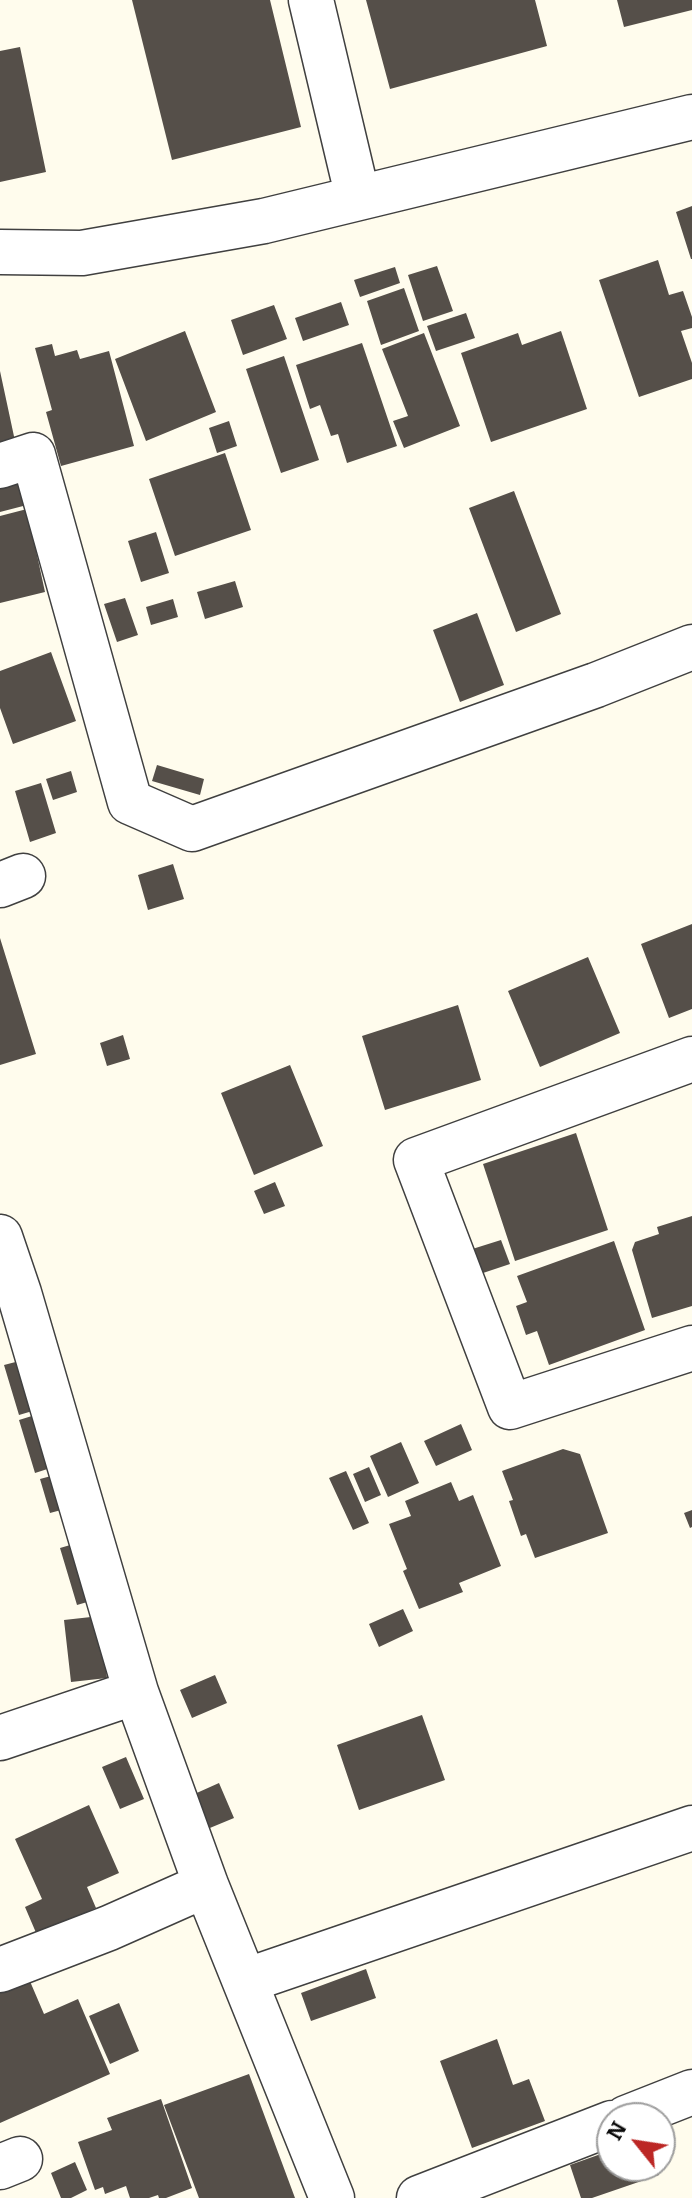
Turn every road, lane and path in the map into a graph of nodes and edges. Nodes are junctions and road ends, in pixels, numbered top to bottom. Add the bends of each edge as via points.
1 (311, 0) edge
2 (692, 117) edge
3 (358, 198) junction
4 (0, 252) edge
5 (0, 466) edge
6 (692, 647) edge
7 (692, 1059) edge
8 (0, 1237) edge
9 (692, 1348) edge
10 (136, 1692) junction
11 (0, 1738) edge
12 (692, 1828) edge
13 (206, 1885) junction
14 (0, 1970) edge
15 (245, 1981) junction
16 (692, 2092) edge
17 (667, 2102) edge
18 (596, 2129) edge
19 (332, 2198) edge
20 (419, 2198) edge

1 - 3 street
2 - 3 street
3 - 4 street via 264,221 82,253
5 - 6 street via 33,455 130,802 192,829
7 - 9 street via 416,1160 510,1407
8 - 10 street
10 - 11 street
10 - 13 street
12 - 15 street
13 - 14 street
13 - 15 street
15 - 19 street
16 - 17 street
18 - 20 street

